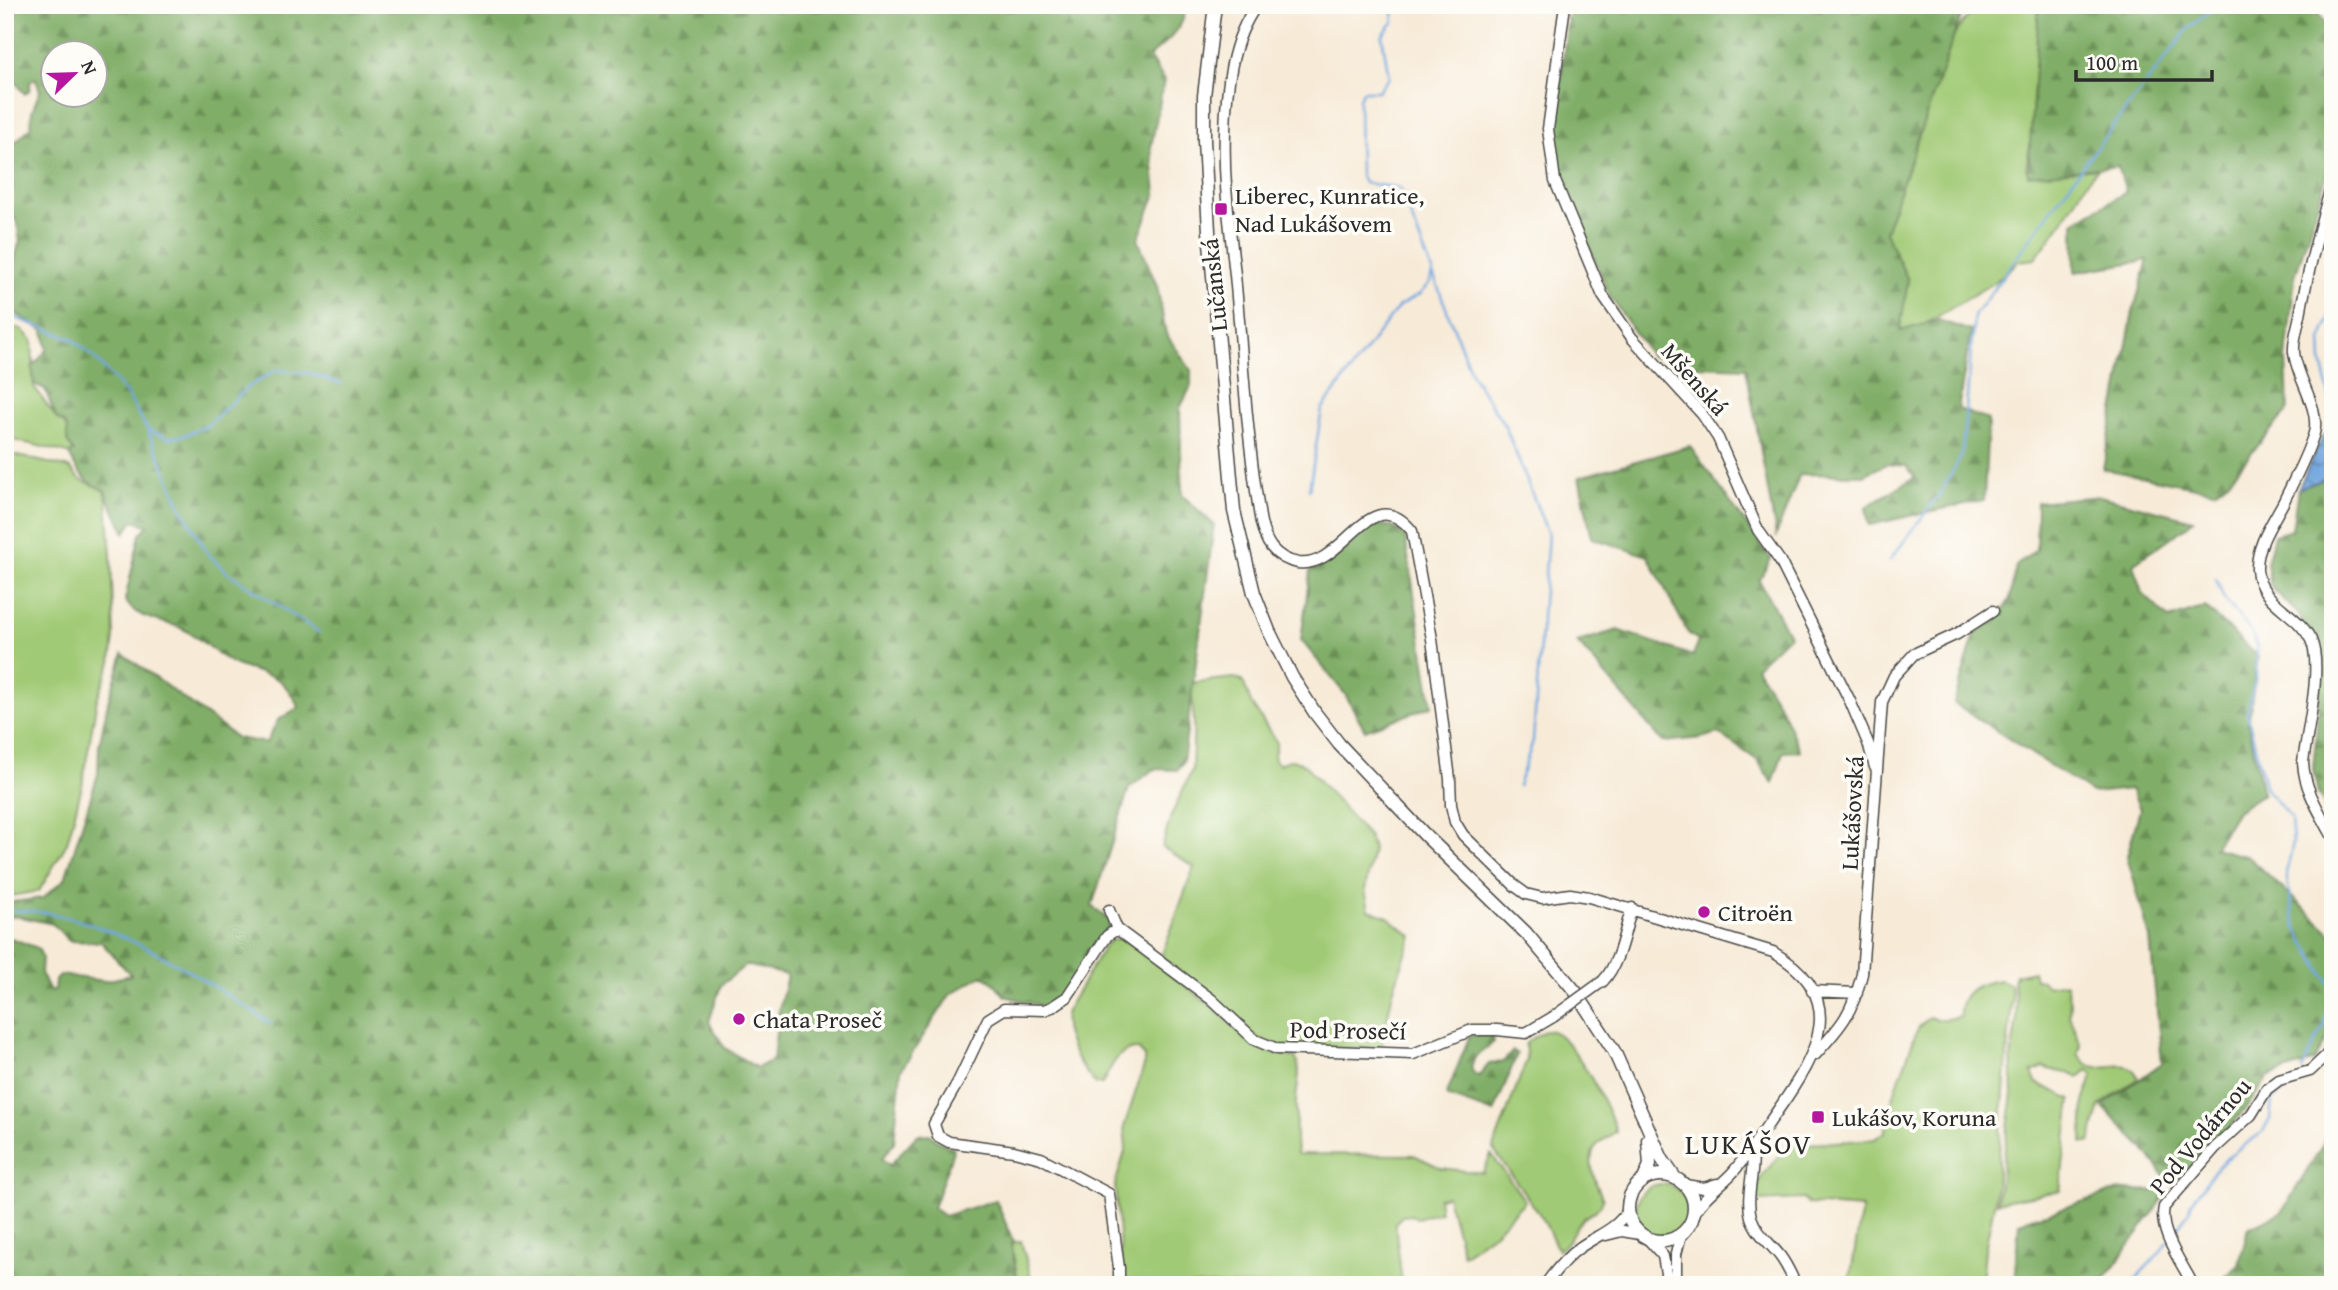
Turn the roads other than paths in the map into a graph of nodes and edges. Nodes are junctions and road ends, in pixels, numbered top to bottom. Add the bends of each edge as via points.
1 (1215, 5) edge
2 (1257, 5) edge
3 (1564, 5) edge
4 (2333, 180) edge
5 (1993, 611) dead end
6 (1875, 767) junction
7 (2333, 837) edge
8 (1632, 908) junction
9 (1109, 910) dead end
10 (1117, 929) junction
11 (1812, 991) junction
12 (1857, 993) junction
13 (2333, 1044) edge
14 (1811, 1060) junction
15 (1642, 1112) junction
16 (1752, 1147) junction
17 (1644, 1180) junction
18 (1680, 1181) junction
19 (1723, 1181) junction
20 (1628, 1210) junction
21 (1694, 1214) junction
22 (1681, 1236) junction
23 (1645, 1237) junction
24 (1597, 1238) junction
25 (1119, 1285) edge
26 (1545, 1285) edge
27 (1668, 1285) edge
28 (1676, 1285) edge
29 (1796, 1285) edge
30 (2193, 1285) edge

1 - 15 main road via 1204,96 1209,231 1234,511 1259,606 1293,677 1339,744 1526,933 1576,991 1614,1051
2 - 8 street, Lučanská via 1240,34 1233,65 1225,173 1249,438 1262,523 1270,545 1285,559 1303,563 1322,559 1376,516 1392,514 1404,520 1416,544 1455,822 1515,886 1535,896 1570,894
3 - 6 street, Mšenská via 1548,129 1555,181 1603,296 1632,338 1702,414 1718,438 1758,530 1780,561 1850,701
4 - 7 street via 2306,278 2294,350 2316,420 2314,432 2265,536 2257,568 2269,598 2312,642 2315,664 2304,775
5 - 6 street, Lukášovská via 1914,654 1894,676 1882,702
6 - 12 street, Lukášovská
8 - 10 street, Pod Prosečí, bridge via 1609,974 1534,1031 1472,1030 1413,1054 1277,1049 1255,1041 1211,999
8 - 11 street via 1773,952 1798,969
9 - 10 street
10 - 25 street via 1107,936 1068,997 1044,1010 1004,1009 988,1019 934,1125 948,1142 1041,1158 1109,1194
11 - 12 street
11 - 14 street via 1820,1024
12 - 14 street, Lukášovská via 1839,1028
13 - 30 street, Pod Vodárnou via 2310,1071 2279,1080 2267,1089 2251,1115 2215,1147 2164,1206 2166,1231
14 - 16 street
15 - 17 main road via 1651,1154
15 - 18 main road via 1665,1165
16 - 19 street
16 - 29 street via 1751,1219
17 - 18 main road via 1660,1175
17 - 20 main road via 1632,1192
18 - 19 street via 1704,1188
18 - 21 main road via 1693,1198
19 - 21 street
20 - 23 main road via 1631,1224
20 - 24 street via 1617,1225
21 - 22 main road
22 - 23 main road via 1666,1242
22 - 28 street
23 - 24 street via 1622,1231
23 - 27 street via 1663,1256
24 - 26 street via 1572,1254

